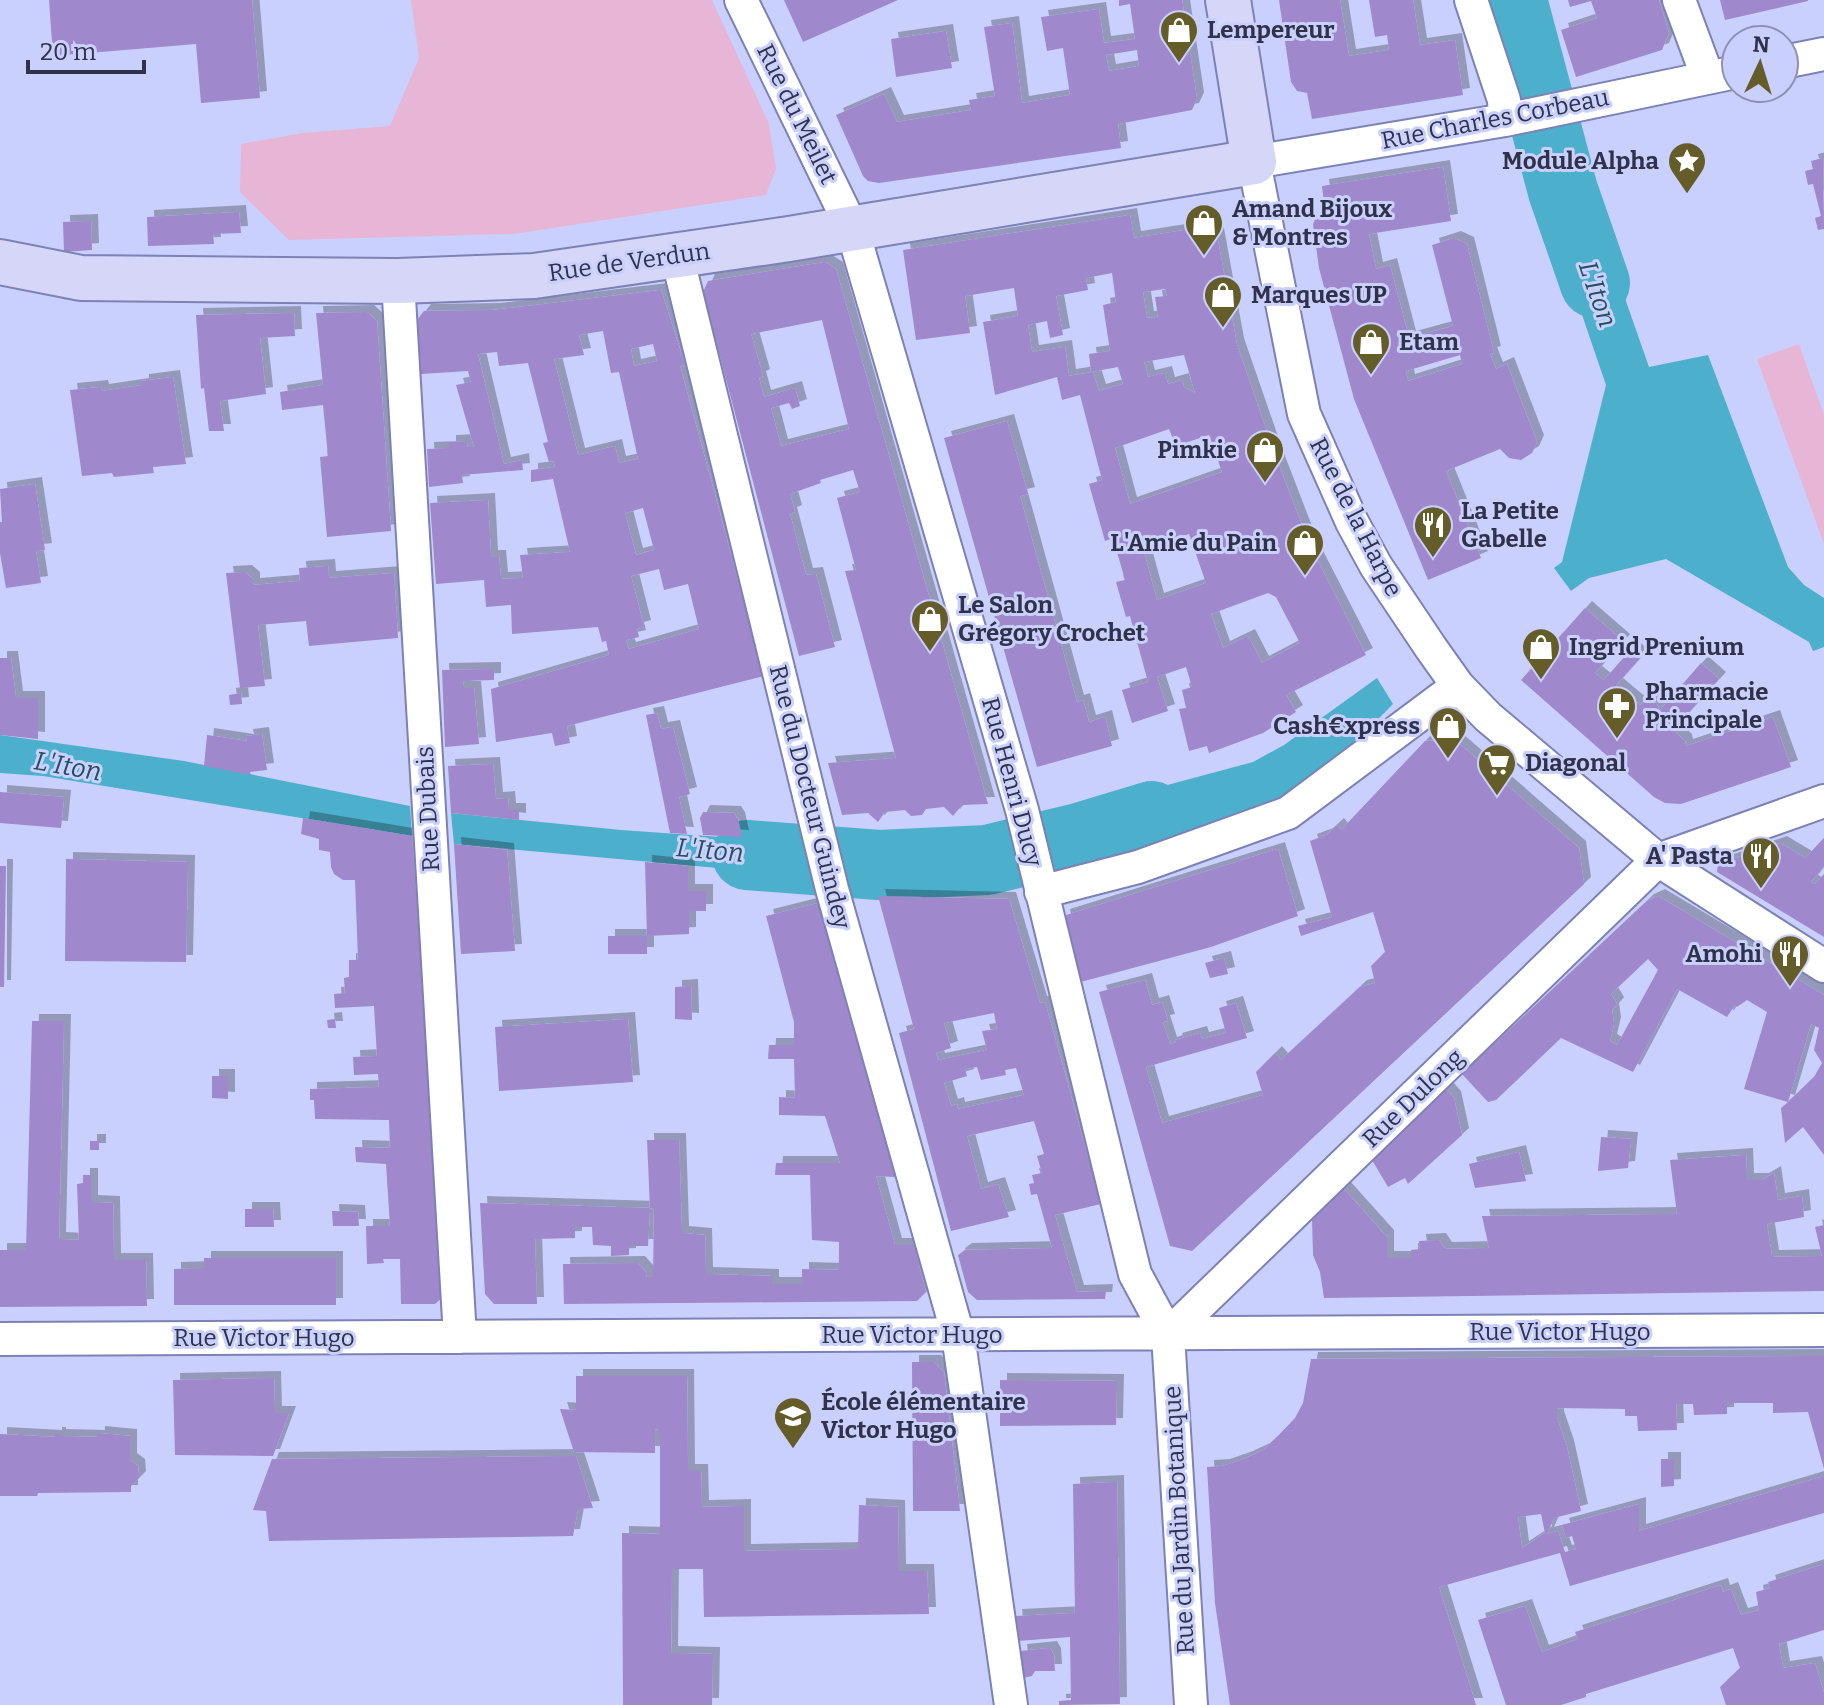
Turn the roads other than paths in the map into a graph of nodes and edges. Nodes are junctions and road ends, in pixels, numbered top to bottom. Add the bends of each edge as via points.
1 (741, 0) edge
2 (1228, 0) edge
3 (1471, 0) edge
4 (1679, 0) edge
5 (1824, 54) edge
6 (1800, 59) edge
7 (1720, 72) edge
8 (1720, 75) edge
9 (1505, 120) junction
10 (1254, 162) junction
11 (852, 228) junction
12 (677, 256) junction
13 (0, 262) edge
14 (398, 281) junction
15 (1458, 686) junction
16 (1824, 801) edge
17 (1658, 860) junction
18 (1041, 892) junction
19 (1824, 966) edge
20 (1824, 1330) edge
21 (958, 1335) junction
22 (1168, 1335) junction
23 (460, 1337) junction
24 (0, 1339) edge
25 (1011, 1705) edge
26 (1191, 1705) edge

1 - 11 street, Rue du Meilet
2 - 10 main road
3 - 9 street via 1504,100
4 - 7 street
5 - 6 street
8 - 9 street, Rue Charles Corbeau
9 - 10 street, Rue Charles Corbeau
10 - 11 main road, Rue de Verdun
10 - 15 street, Rue de la Harpe via 1304,414 1376,566
11 - 12 main road, Rue de Verdun
11 - 18 street, Rue Henri Ducy via 1022,810
12 - 14 main road, Rue de Verdun via 534,276
12 - 21 street, Rue du Docteur Guindey via 832,889
13 - 14 main road, Rue de Verdun via 81,278
14 - 23 street, Rue Dubais
15 - 17 street, Rue de la Harpe
15 - 18 street via 1288,813 1138,867
16 - 17 street
17 - 19 street, Rue de la Harpe
17 - 22 street, Rue Dulong
18 - 22 street, Rue Henri Ducy via 1135,1274
20 - 22 street, Rue Victor Hugo
21 - 22 street, Rue Victor Hugo
21 - 23 street, Rue Victor Hugo
21 - 25 street, Rue du Docteur Guindey
22 - 26 street, Rue du Jardin Botanique
23 - 24 street, Rue Victor Hugo

